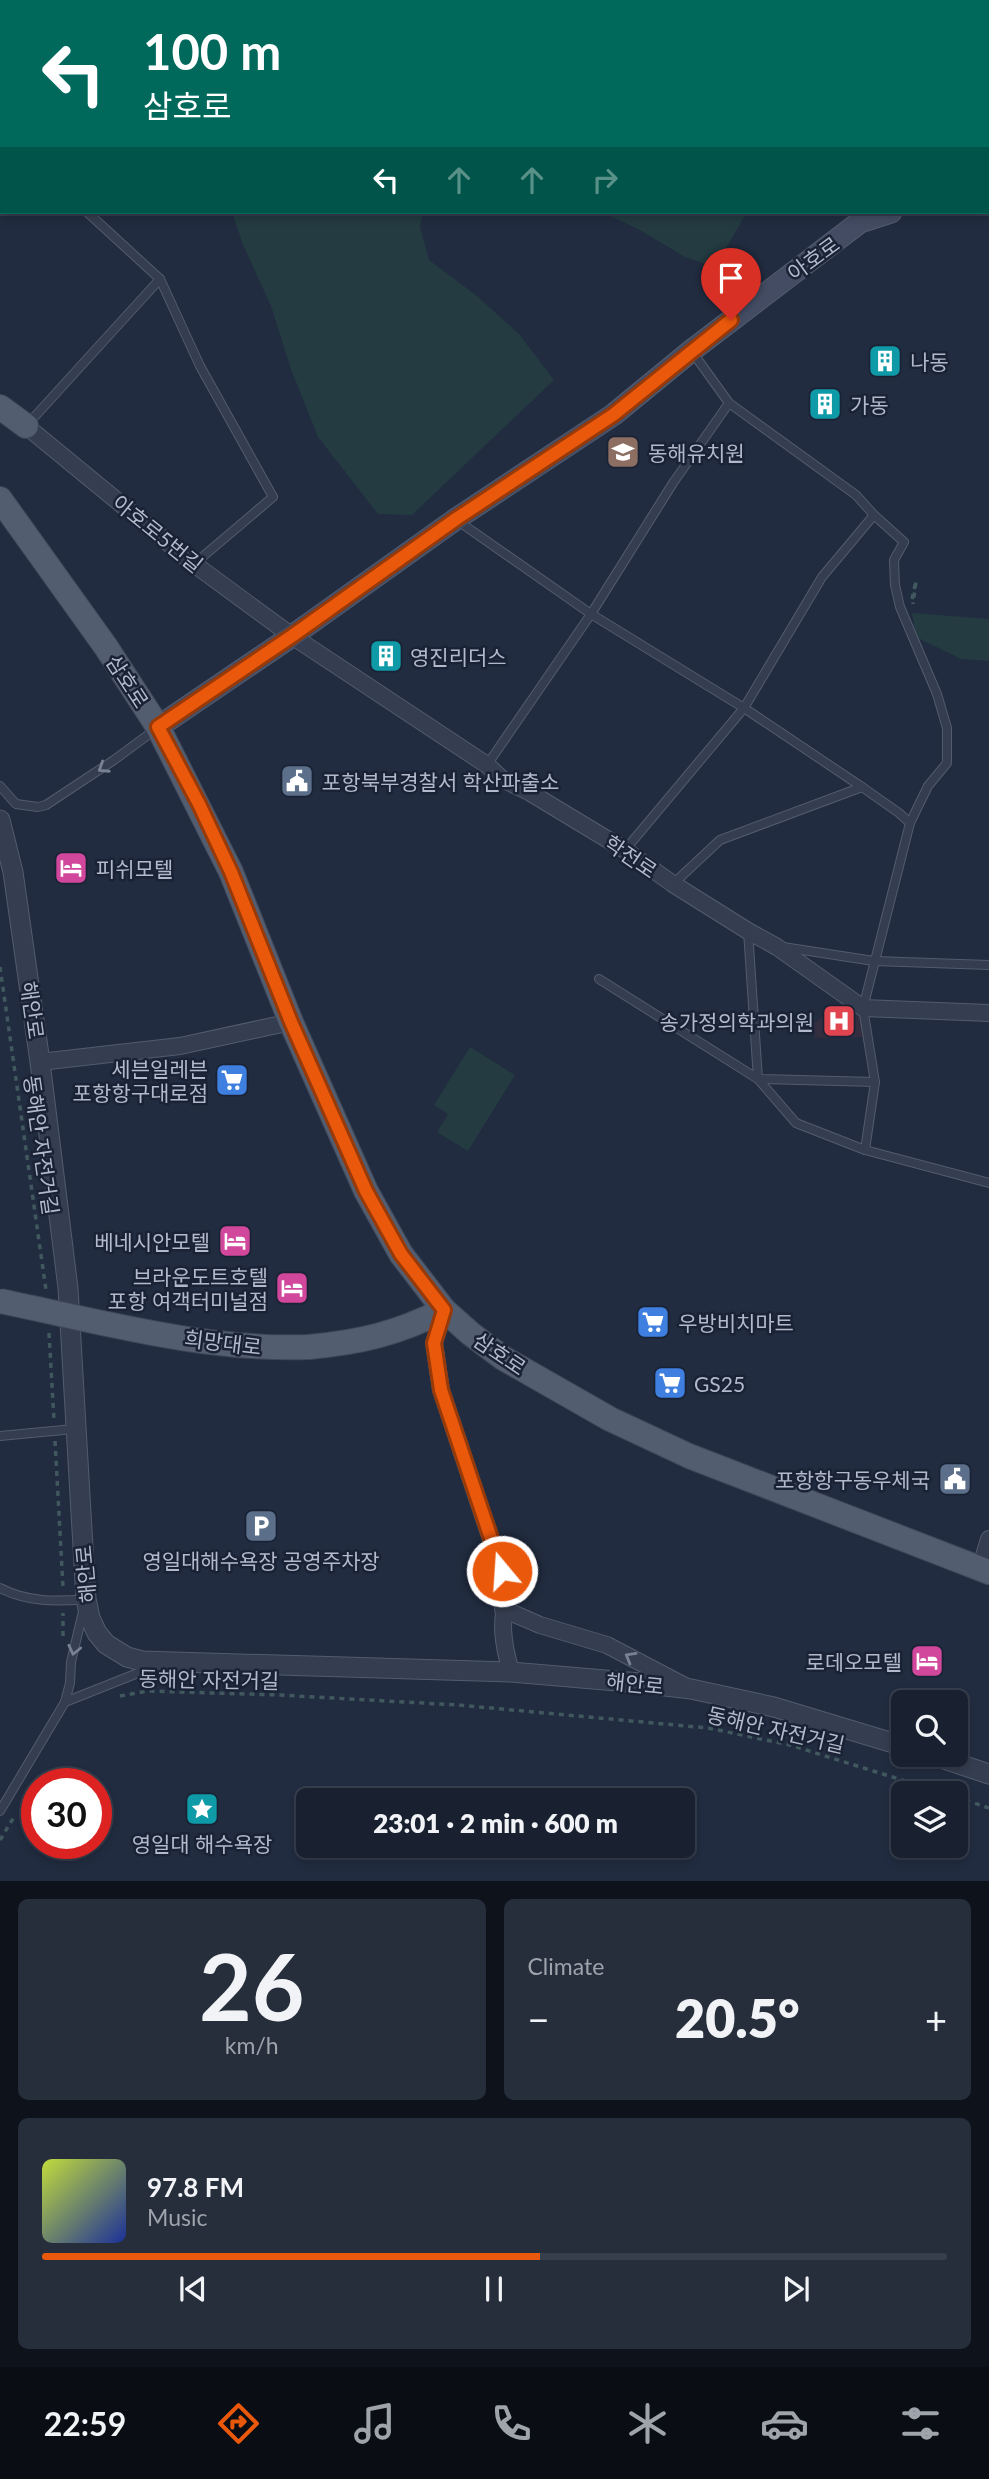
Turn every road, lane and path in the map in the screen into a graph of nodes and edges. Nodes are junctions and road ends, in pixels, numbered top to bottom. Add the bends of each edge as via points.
1 (89, 214) edge
2 (885, 214) edge
3 (160, 279) junction
4 (691, 351) junction
5 (729, 403) junction
6 (0, 407) edge
7 (0, 423) edge
8 (26, 426) junction
9 (2, 501) edge
10 (874, 515) junction
11 (456, 519) junction
12 (194, 564) junction
13 (590, 614) junction
14 (292, 636) junction
15 (744, 708) junction
16 (158, 727) junction
17 (487, 765) junction
18 (0, 786) edge
19 (862, 787) junction
20 (0, 822) edge
21 (910, 823) junction
22 (625, 850) junction
23 (673, 884) junction
24 (748, 931) junction
25 (777, 947) junction
26 (874, 961) junction
27 (989, 965) edge
28 (0, 967) edge
29 (598, 979) dead end
30 (863, 1008) junction
31 (989, 1013) edge
32 (291, 1022) junction
33 (40, 1062) junction
34 (758, 1079) junction
35 (875, 1082) junction
36 (865, 1150) junction
37 (989, 1183) edge
38 (47, 1298) dead end
39 (0, 1301) edge
40 (444, 1310) junction
41 (48, 1325) dead end
42 (77, 1429) junction
43 (55, 1431) junction
44 (0, 1436) edge
45 (989, 1539) edge
46 (985, 1571) edge
47 (0, 1588) edge
48 (86, 1599) junction
49 (64, 1601) junction
50 (503, 1609) junction
51 (62, 1647) dead end
52 (161, 1663) junction
53 (511, 1671) junction
54 (691, 1689) junction
55 (118, 1696) dead end
56 (65, 1702) junction
57 (891, 1742) edge
58 (968, 1767) edge
59 (989, 1774) edge
60 (906, 1781) edge
61 (968, 1801) edge
62 (989, 1808) edge
63 (0, 1811) edge

1 - 3 lane
2 - 4 main road, 아호로 via 860,222
3 - 8 lane
3 - 12 lane via 200,366 273,497
4 - 5 lane
4 - 11 main road, 아호로 via 613,415
5 - 10 lane via 856,495
5 - 13 lane
6 - 8 main road
7 - 8 main road
8 - 12 street, 아호로5번길
9 - 16 main road, 삼호로
10 - 15 lane via 822,577
10 - 21 lane via 904,542 894,559 900,607 947,728 947,762 928,786
11 - 13 lane
11 - 14 main road, 아호로
12 - 14 street, 아호로5번길
13 - 15 lane
13 - 17 lane
14 - 16 main road, 아호로
14 - 17 street, 학전로
15 - 19 lane
15 - 22 lane
16 -> 18 lane via 46,805 16,804
16 - 32 main road, 삼호로 via 231,872
17 - 22 street, 학전로 via 502,779
19 - 21 lane
19 - 23 lane via 720,840
20 - 33 street, 해안로 via 13,872
21 - 26 lane
22 - 23 street, 학전로
23 - 24 street, 학전로
24 - 25 street, 학전로
24 - 34 lane
25 - 26 lane
25 - 30 street, 학전로
26 - 27 lane
26 - 30 lane
28 - 38 path, 동해안 자전거길
29 - 34 lane
30 - 31 street
30 - 35 lane
32 - 33 street via 180,1046
32 - 40 main road, 삼호로 via 384,1226
33 - 42 street, 해안로 via 68,1288
34 - 35 lane
34 - 36 lane via 796,1123
35 - 36 lane
36 - 37 lane
39 - 40 main road, 희망대로, bridge via 208,1343 265,1348 379,1337
40 - 46 main road, 삼호로 via 503,1357 621,1424 689,1456
40 - 50 street via 434,1343 441,1390 509,1593
41 - 43 path
42 - 43 lane
42 - 48 street, 해안로
43 - 44 lane
43 - 49 path
45 - 46 street
47 - 49 lane via 20,1597
48 - 49 lane
48 - 52 street, 해안로 via 90,1618 106,1643 127,1657
48 -> 56 lane
49 - 51 path
50 - 53 street via 503,1642
54 -> 50 street via 607,1645
52 - 53 street, 해안로
52 - 56 lane
53 - 54 street, 해안로
54 - 57 street, 해안로 via 811,1717
55 - 60 path, 동해안 자전거길 via 148,1692 279,1695 458,1705 708,1728 802,1748
56 - 63 lane
58 - 59 street
61 - 62 path

